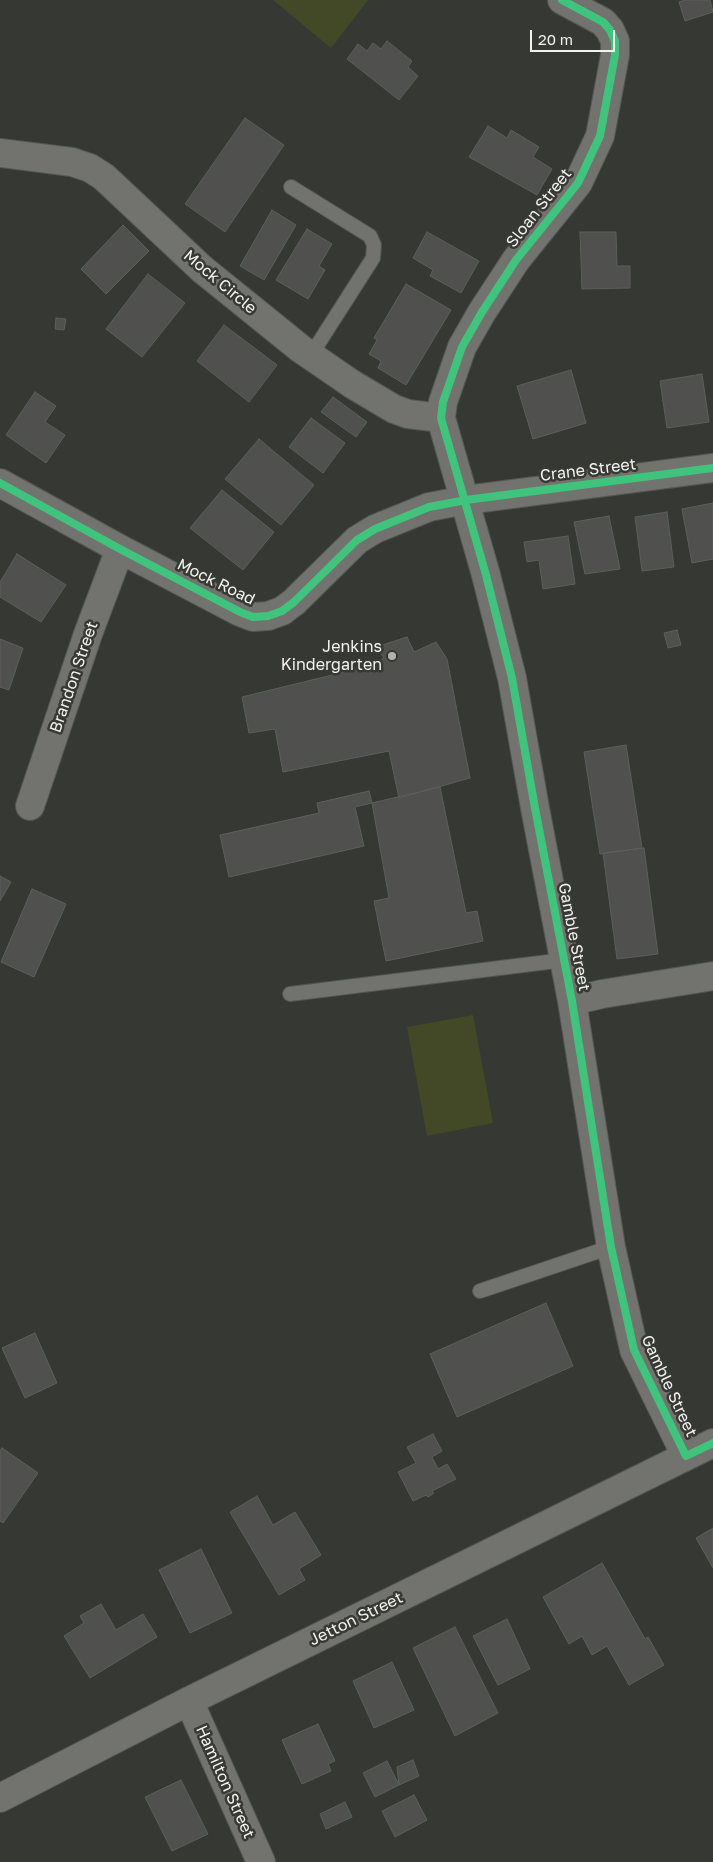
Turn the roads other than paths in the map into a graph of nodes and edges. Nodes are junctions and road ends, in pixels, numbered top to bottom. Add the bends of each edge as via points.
1 (562, 0) edge
2 (0, 153) edge
3 (291, 187) dead end
4 (311, 355) junction
5 (441, 418) junction
6 (713, 468) edge
7 (0, 482) edge
8 (466, 500) junction
9 (120, 549) junction
10 (30, 806) dead end
11 (564, 960) junction
12 (713, 976) edge
13 (290, 994) dead end
14 (572, 1001) junction
15 (611, 1247) junction
16 (480, 1291) dead end
17 (713, 1443) edge
18 (686, 1456) junction
19 (188, 1701) junction
20 (0, 1798) edge
21 (261, 1862) edge

1 - 5 street, Sloan Street via 602,22 615,42 616,54 600,136 578,183 516,260 482,312 462,348 443,402
2 - 4 street, Mock Circle via 72,162 90,168 202,269
3 - 4 lane via 370,236 374,245 373,258
4 - 5 street, Mock Circle via 394,409
5 - 8 street, Gamble Street
6 - 8 street, Crane Street
7 - 9 street, Mock Road
8 - 9 street, Mock Road via 429,507 375,529 344,550 294,602 268,616 253,617 240,612
8 - 11 street, Gamble Street via 512,678
9 - 10 street, Brandon Street
11 - 13 lane
11 - 14 street, Gamble Street
12 - 14 street
14 - 15 street, Gamble Street
15 - 16 lane
15 - 18 street, Gamble Street via 634,1350
17 - 18 street, Jetton Street
18 - 19 street, Jetton Street
19 - 20 street, Jetton Street
19 - 21 street, Hamilton Street

